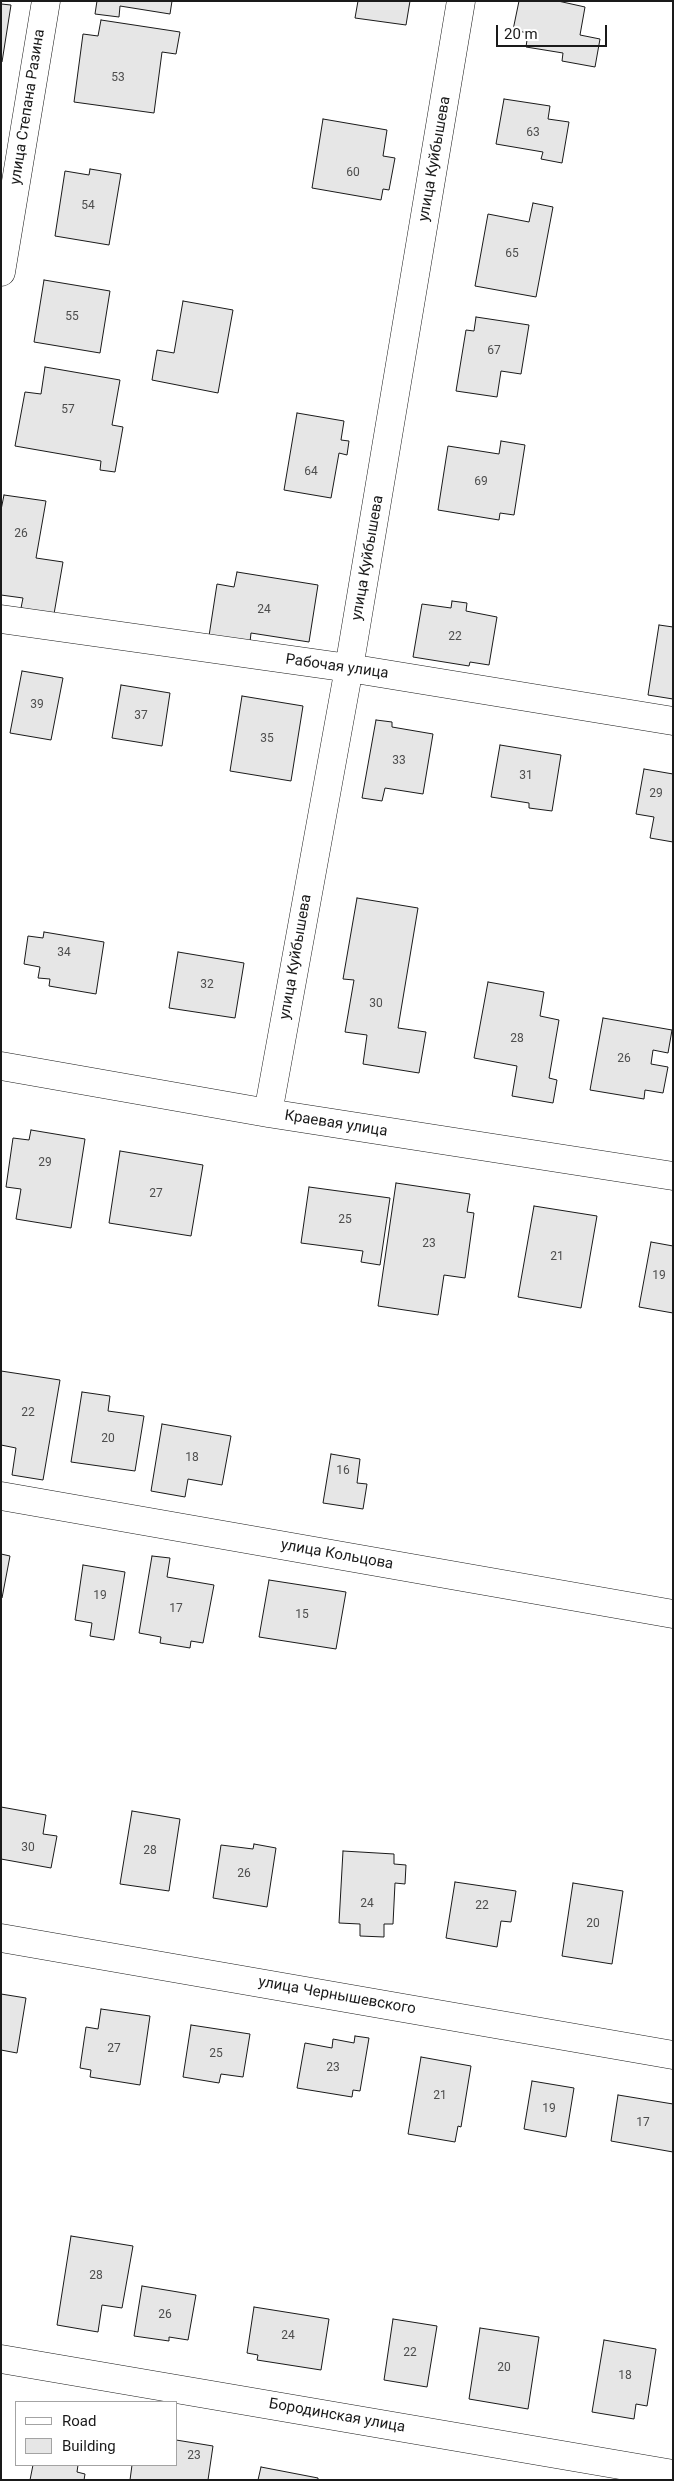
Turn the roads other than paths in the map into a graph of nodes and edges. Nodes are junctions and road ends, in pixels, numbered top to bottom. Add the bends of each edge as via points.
1 (46, 1) edge
2 (461, 1) edge
3 (1, 272) edge
4 (1, 619) edge
5 (349, 668) junction
6 (673, 721) edge
7 (1, 1066) edge
8 (268, 1114) junction
9 (673, 1176) edge
10 (1, 1496) edge
11 (673, 1614) edge
12 (1, 1938) edge
13 (673, 2055) edge
14 (1, 2359) edge
15 (673, 2474) edge

1 - 3 street, улица Степана Разина
2 - 5 street, улица Куйбышева
4 - 5 street, Рабочая улица
5 - 6 street, Рабочая улица
5 - 8 street, улица Куйбышева
7 - 8 street, Краевая улица
8 - 9 street, Краевая улица
10 - 11 street, улица Кольцова
12 - 13 street, улица Чернышевского
14 - 15 street, Бородинская улица

